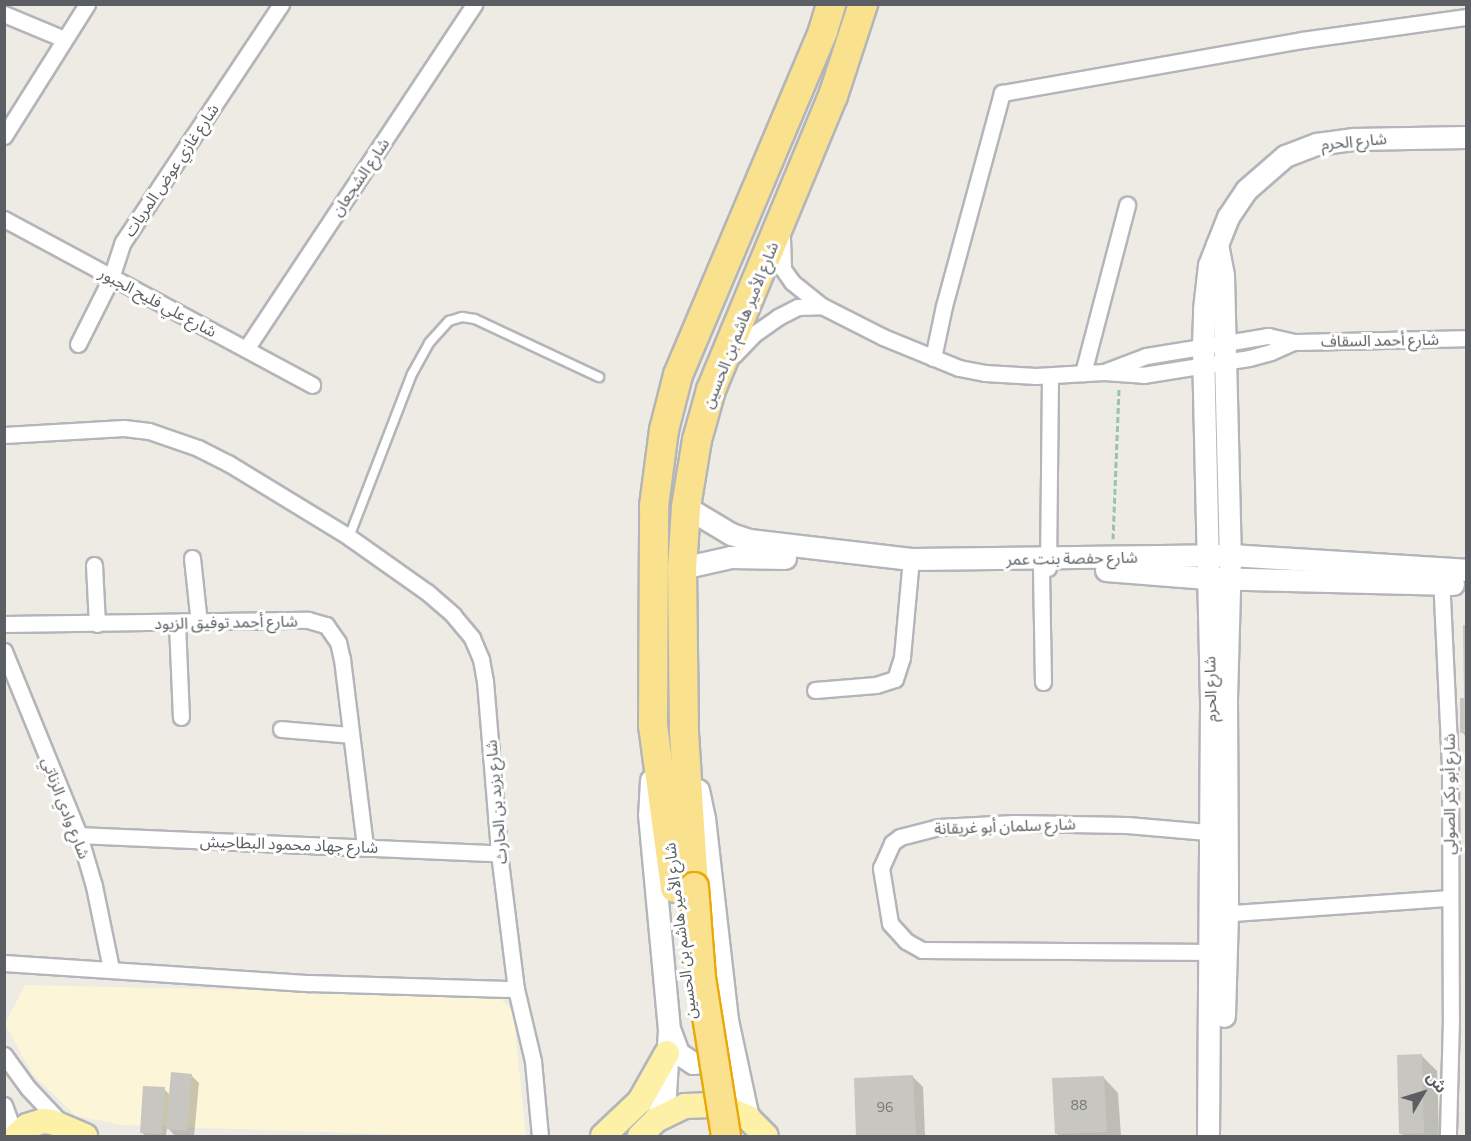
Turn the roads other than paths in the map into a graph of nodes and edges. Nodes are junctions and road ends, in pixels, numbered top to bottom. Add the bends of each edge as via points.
1 (87, 4) edge
2 (281, 4) edge
3 (474, 4) edge
4 (831, 4) edge
5 (863, 4) edge
6 (4, 14) edge
7 (1467, 17) edge
8 (64, 39) junction
9 (4, 136) edge
10 (1467, 137) edge
11 (1127, 205) dead end
12 (784, 216) junction
13 (4, 219) edge
14 (111, 278) junction
15 (822, 306) junction
16 (1467, 338) edge
17 (78, 344) dead end
18 (246, 349) junction
19 (1214, 354) junction
20 (933, 358) junction
21 (720, 369) junction
22 (1104, 372) junction
23 (1083, 373) junction
24 (598, 376) dead end
25 (1050, 376) junction
26 (312, 385) dead end
27 (4, 435) edge
28 (686, 507) junction
29 (349, 537) junction
30 (1208, 555) junction
31 (1230, 555) junction
32 (192, 558) dead end
33 (94, 565) dead end
34 (911, 565) junction
35 (1045, 565) junction
36 (682, 568) junction
37 (1467, 570) edge
38 (1229, 577) junction
39 (1441, 577) junction
40 (1206, 578) junction
41 (1467, 584) edge
42 (177, 623) junction
43 (199, 623) junction
44 (4, 624) edge
45 (97, 624) junction
46 (4, 651) edge
47 (1043, 682) dead end
48 (815, 690) dead end
49 (1218, 700) junction
50 (181, 717) dead end
51 (653, 725) junction
52 (281, 729) dead end
53 (684, 732) junction
54 (351, 735) junction
55 (1450, 764) junction
56 (1467, 764) edge
57 (1217, 833) junction
58 (79, 835) junction
59 (366, 847) junction
60 (499, 853) junction
61 (685, 888) junction
62 (1449, 898) junction
63 (1219, 914) junction
64 (1217, 952) junction
65 (4, 963) edge
66 (111, 969) junction
67 (516, 989) junction
68 (1459, 1018) edge
69 (727, 1020) junction
70 (668, 1041) junction
71 (4, 1055) edge
72 (4, 1105) edge
73 (748, 1118) junction
74 (648, 1128) edge
75 (77, 1133) edge
76 (15, 1137) edge
77 (540, 1137) edge
78 (603, 1137) edge
79 (708, 1137) edge
80 (726, 1137) edge
81 (766, 1137) edge
82 (1208, 1137) edge
83 (1222, 1137) edge
84 (1448, 1137) edge

1 - 8 street
2 - 14 street, شارع غازي عوض المريات via 123,242
3 - 18 street, شارع الشجعان
4 - 51 highway, شارع الأمير هاشم بن الحسين via 678,375 664,430 654,506
5 - 12 highway, شارع الأمير هاشم بن الحسين via 833,96
6 - 8 street
7 - 20 street via 1302,40 1002,93
8 - 9 street
10 - 19 street, شارع الحرم via 1354,139 1301,148 1275,162 1246,190 1217,243 1207,277
11 - 23 street
12 - 15 street via 783,269 792,282
12 - 21 highway, شارع الأمير هاشم بن الحسين
13 - 14 street, شارع علي فليح الجبور
14 - 17 street, شارع غازي عوض المريات
14 - 18 street, شارع علي فليح الجبور
15 - 20 street
15 - 21 street via 798,307 777,317
16 - 19 street, شارع أحمد السقاف via 1293,342 1271,352
18 - 26 street, شارع علي فليح الجبور
19 - 22 street via 1146,356
19 - 22 street via 1170,372
19 - 30 street, شارع الحرم
19 - 31 street, شارع الحرم
20 - 25 street via 985,373
21 - 28 highway, شارع الأمير هاشم بن الحسين via 697,440
22 - 23 street
23 - 25 street
24 - 29 lane via 475,319 449,321 429,343 412,374
25 - 35 street
27 - 29 street, شارع يزيد بن الحارث via 124,428 174,438 228,463
28 - 34 street, شارع حفصة بنت عمر via 731,534 749,540
28 - 36 highway, شارع الأمير هاشم بن الحسين
29 - 60 street, شارع يزيد بن الحارث via 427,592 472,638 485,681
30 - 31 street, شارع حفصة بنت عمر
30 - 35 street, شارع حفصة بنت عمر
30 - 40 street, شارع الحرم
31 - 38 street, شارع الحرم
31 - 39 street, شارع حفصة بنت عمر
32 - 43 street
33 - 45 street
34 - 35 street, شارع حفصة بنت عمر
34 - 36 street, شارع حفصة بنت عمر via 762,556 731,557
34 - 48 street via 902,657 895,679 876,685
35 - 40 street, شارع حفصة بنت عمر
35 - 47 street
36 - 53 highway, شارع الأمير هاشم بن الحسين
37 - 39 street, شارع حفصة بنت عمر
38 - 39 street, شارع حفصة بنت عمر
38 - 40 street, شارع حفصة بنت عمر
38 - 49 street, شارع الحرم
39 - 41 street, شارع حفصة بنت عمر
39 - 55 street, شارع أبو بكر الصولي
40 - 49 street, شارع الحرم
42 - 43 street, شارع أحمد توفيق الزيود
42 - 45 street, شارع أحمد توفيق الزيود
42 - 50 street
43 - 54 street, شارع أحمد توفيق الزيود via 308,620 326,625 338,642 342,659
44 - 45 street, شارع أحمد توفيق الزيود
46 - 58 street, شارع وادي الزناتي
49 - 57 street, شارع الحرم
51 - 61 highway, شارع الأمير هاشم بن الحسين
51 - 70 street, شارع الأمير هاشم بن الحسين via 650,813
52 - 54 street
53 - 61 highway, شارع الأمير هاشم بن الحسين
53 - 69 street, شارع الأمير هاشم بن الحسين via 704,818
54 - 59 street, شارع أحمد توفيق الزيود
55 - 56 street
55 - 62 street, شارع أبو بكر الصولي
57 - 63 street, شارع الحرم
57 - 64 street, شارع سلمان أبو غريقانة via 1127,825 1014,823 939,827 900,837 892,843 881,868 890,923 906,941 922,950
58 - 59 street, شارع جهاد محمود البطاحيش
58 - 66 street, شارع وادي الزناتي
59 - 60 street, شارع جهاد محمود البطاحيش
60 - 67 street, شارع يزيد بن الحارث
61 - 79 highway, شارع الأمير هاشم بن الحسين via 683,977
61 - 80 highway, شارع الأمير هاشم بن الحسين, bridge
62 - 63 street
62 - 68 street, شارع أبو بكر الصولي
63 - 64 street, شارع الحرم
64 - 82 street, شارع الحرم
64 - 83 street, شارع الحرم
65 - 66 street
66 - 67 street via 321,984
67 - 77 street, شارع يزيد بن الحارث via 533,1061
68 - 84 street, شارع أبو بكر الصولي
69 - 70 street via 715,1051 702,1062 693,1063
69 - 73 street, شارع الأمير هاشم بن الحسين
70 - 74 street, شارع الأمير هاشم بن الحسين via 665,1094
70 - 78 main road via 640,1101
71 - 75 street via 28,1088
72 - 76 street
73 - 74 main road via 718,1105 685,1106
73 - 81 main road
75 - 76 main road via 43,1121 27,1126

